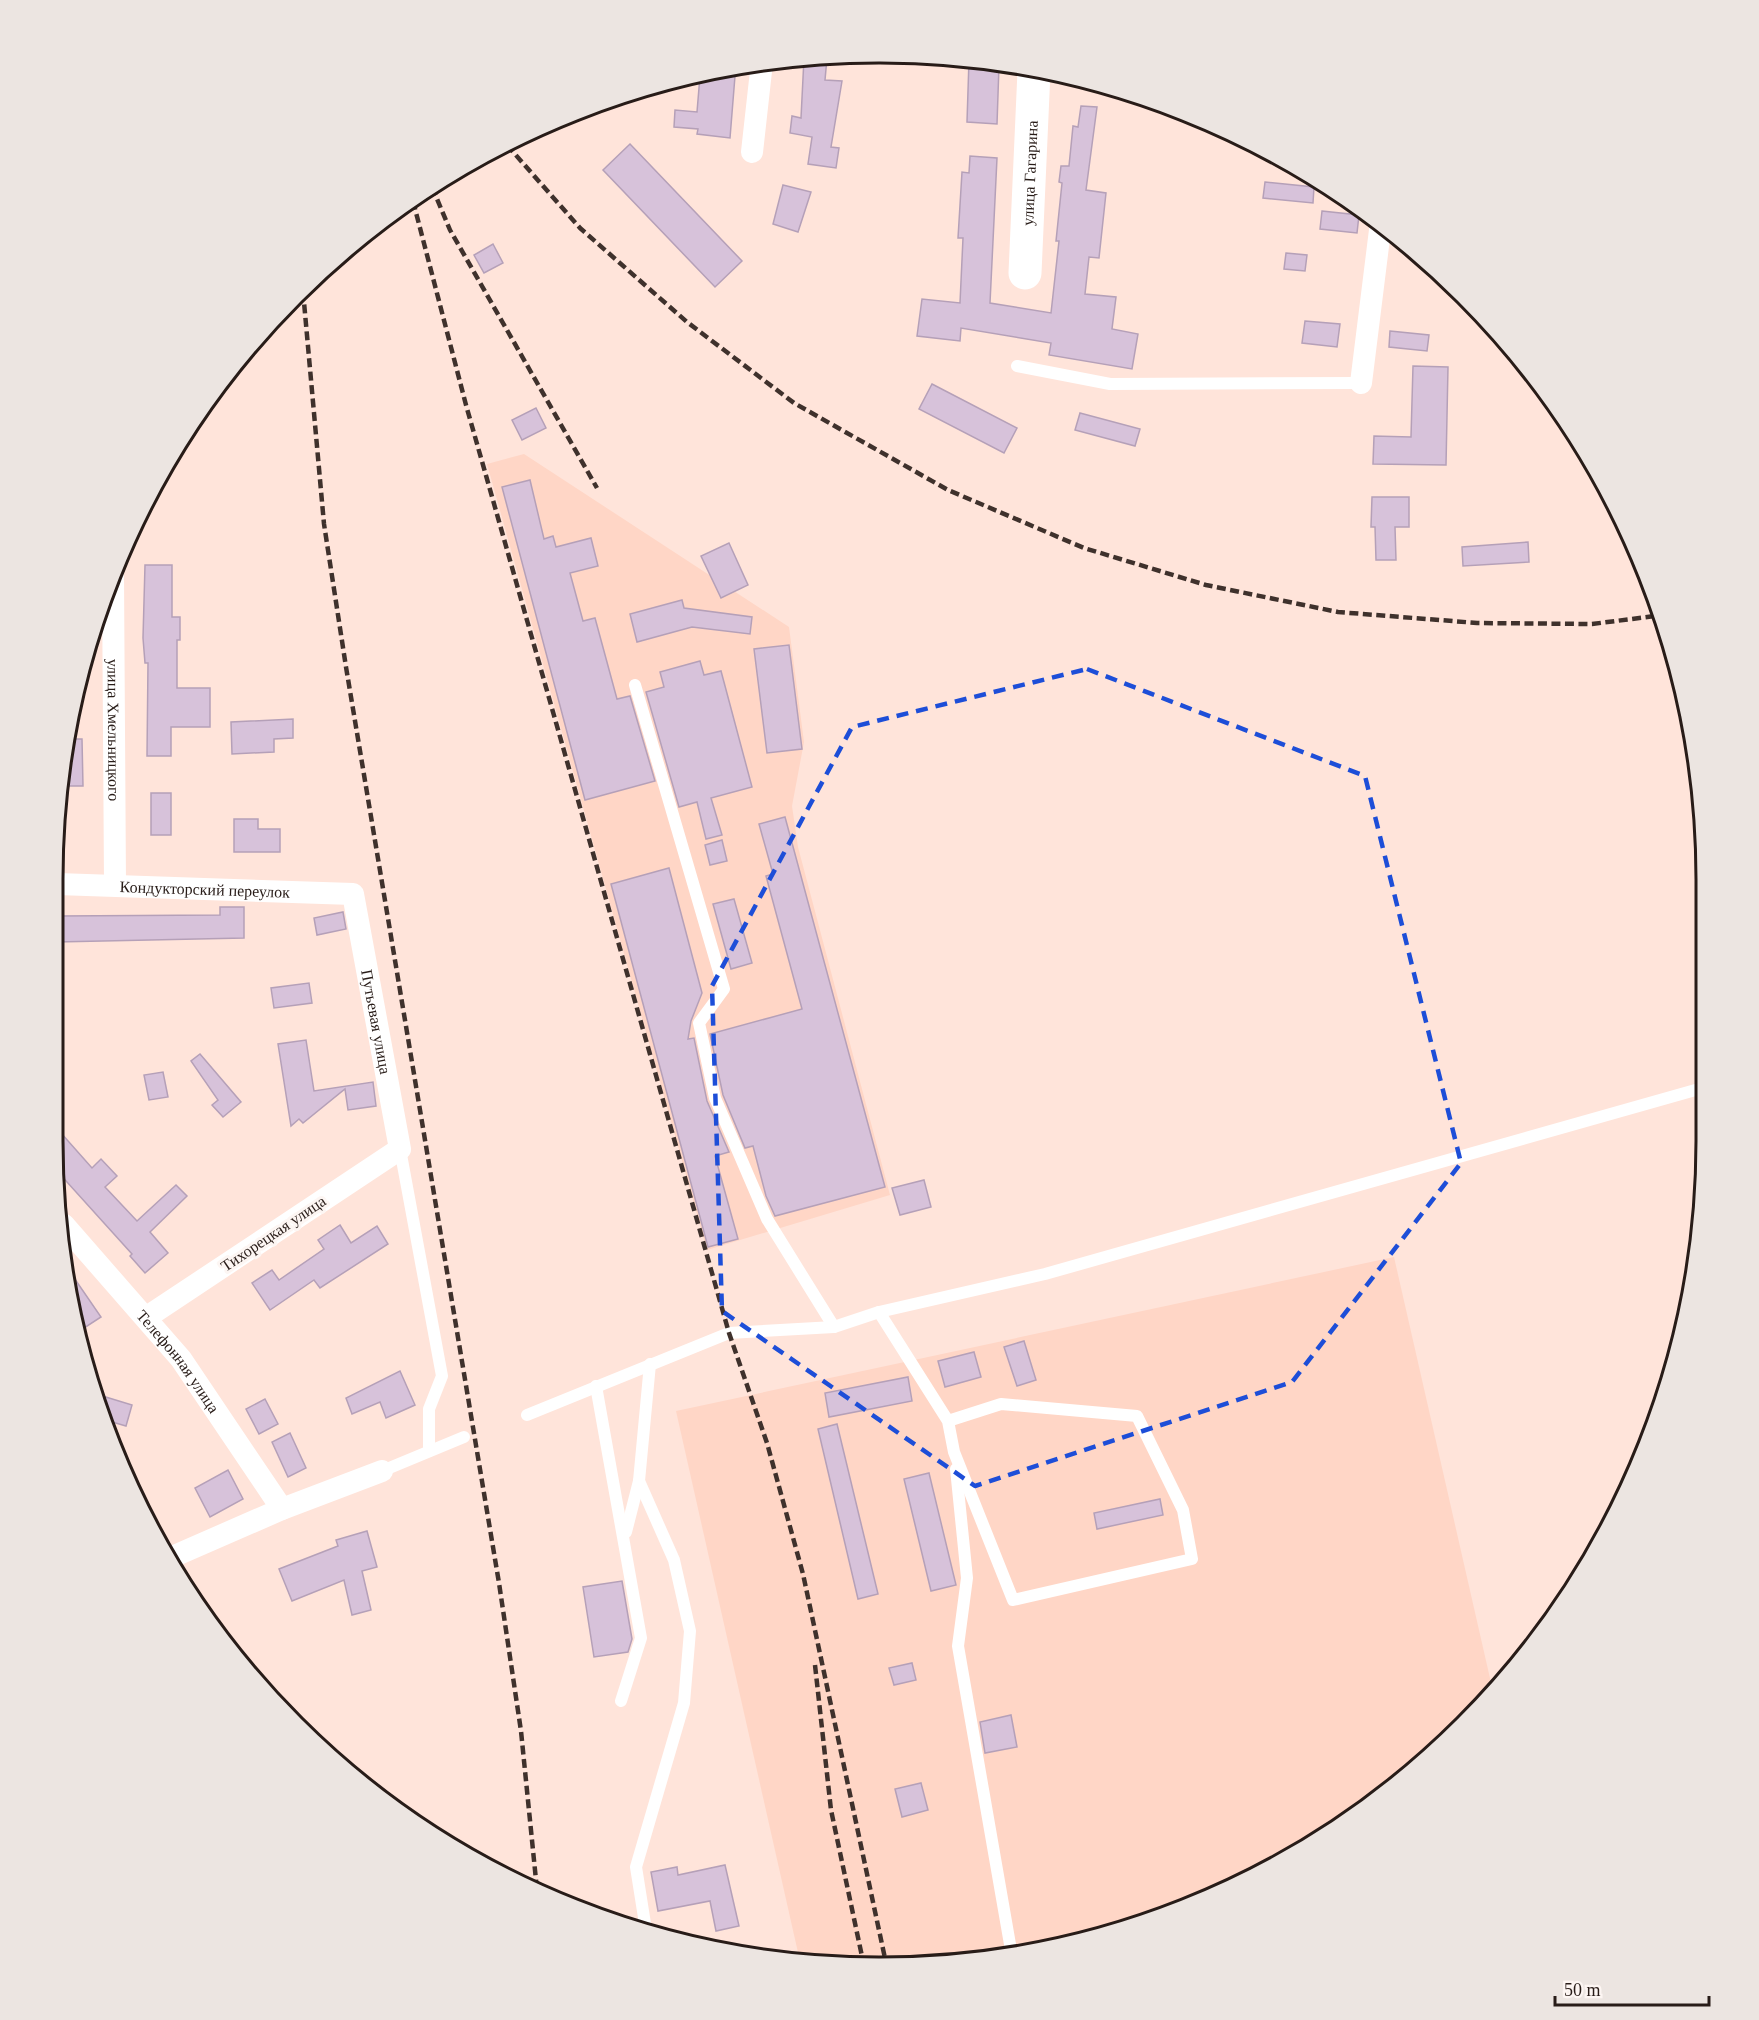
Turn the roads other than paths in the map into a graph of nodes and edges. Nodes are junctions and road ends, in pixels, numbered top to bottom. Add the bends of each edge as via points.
1 (761, 72) edge
2 (1034, 78) edge
3 (752, 152) dead end
4 (1380, 234) edge
5 (1025, 273) dead end
6 (1017, 366) dead end
7 (1361, 383) joint
8 (113, 598) edge
9 (635, 686) dead end
10 (63, 884) edge
11 (115, 884) junction
12 (353, 894) joint
13 (1696, 1090) edge
14 (399, 1149) junction
15 (68, 1230) edge
16 (879, 1312) junction
17 (147, 1317) junction
18 (834, 1327) junction
19 (650, 1364) junction
20 (596, 1386) junction
21 (527, 1414) dead end
22 (948, 1421) junction
23 (464, 1437) dead end
24 (429, 1451) junction
25 (954, 1452) junction
26 (382, 1471) joint
27 (639, 1481) junction
28 (282, 1509) junction
29 (625, 1537) junction
30 (176, 1555) edge
31 (621, 1701) dead end
32 (645, 1922) edge
33 (1010, 1946) edge

1 - 3 street
2 - 5 street, улица Гагарина
4 - 7 street
6 - 7 lane via 1110,384
8 - 11 street, улица Хмельницкого
9 - 18 lane via 724,989 699,1023 715,1098 767,1219
10 - 11 street, Кондукторский переулок
11 - 12 street, Кондукторский переулок
12 - 14 street, Путьевая улица
13 - 16 lane via 1045,1274
14 - 17 street, Тихорецкая улица
14 - 24 lane via 442,1376 429,1409
15 - 17 street, Телефонная улица
16 - 18 lane
16 - 22 lane
17 - 28 street, Телефонная улица via 181,1359
18 - 19 lane via 729,1334
19 - 20 lane
19 - 27 lane
20 - 21 lane
20 - 29 lane
22 - 25 lane
22 - 25 lane via 1001,1404 1137,1416 1183,1510 1192,1559 1013,1600
23 - 24 lane
24 - 26 lane
25 - 33 lane via 967,1578 958,1646
26 - 28 street
27 - 29 lane
27 - 32 lane via 674,1560 690,1631 684,1703 636,1867
28 - 30 street
29 - 31 lane via 641,1638

